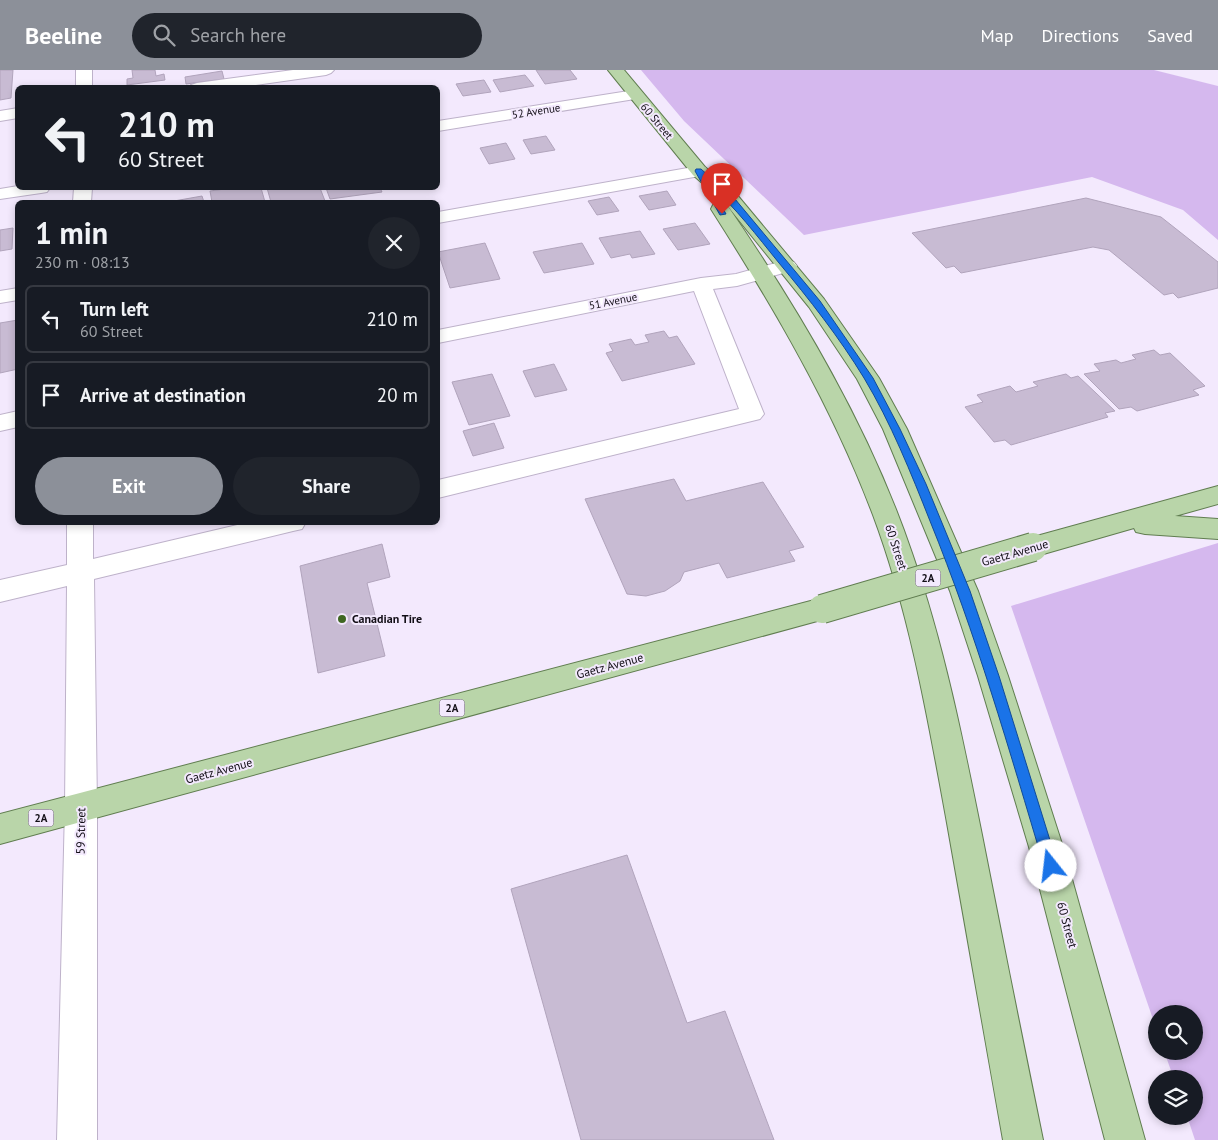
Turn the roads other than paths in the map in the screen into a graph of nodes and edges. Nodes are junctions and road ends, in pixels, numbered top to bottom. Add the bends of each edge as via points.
1 (84, 70) edge
2 (326, 70) edge
3 (616, 70) edge
4 (248, 75) edge
5 (84, 85) edge
6 (209, 85) edge
7 (635, 95) junction
8 (15, 114) edge
9 (0, 116) edge
10 (440, 126) edge
11 (699, 171) junction
12 (27, 190) edge
13 (0, 194) edge
14 (440, 218) edge
15 (775, 270) junction
16 (701, 284) junction
17 (15, 294) edge
18 (0, 297) edge
19 (440, 336) edge
20 (15, 420) edge
21 (0, 423) edge
22 (440, 488) edge
23 (1218, 495) edge
24 (80, 525) edge
25 (280, 525) edge
26 (1114, 525) junction
27 (1218, 529) edge
28 (79, 573) junction
29 (0, 591) edge
30 (81, 808) junction
31 (0, 829) edge
32 (77, 1140) edge
33 (1023, 1140) edge
34 (1125, 1140) edge

1 - 5 street
2 - 4 street
3 - 7 main road, 60 Street
4 - 6 street
7 - 10 street, 52 Avenue
7 - 11 main road, 60 Street
8 - 9 street
11 - 14 street
11 - 15 main road, 60 Street via 714,200
11 - 15 main road, 60 Street via 732,200
12 - 13 street
15 - 16 street, 51 Avenue via 737,280
15 - 33 main road, 60 Street via 858,448 886,517 914,602 948,740
15 - 34 main road, 60 Street via 842,336 868,378 920,484 964,591 1046,847
16 - 19 street, 51 Avenue
16 - 22 street via 752,414
17 - 18 street
20 - 21 street
23 - 26 main road, Gaetz Avenue / 2A
24 - 28 street, 59 Street
25 - 28 street
26 - 27 main road
26 - 30 main road, Gaetz Avenue / 2A, bridge via 822,609
28 - 29 street
28 - 30 street, 59 Street
30 - 31 main road, Gaetz Avenue / 2A
30 - 32 street, 59 Street

